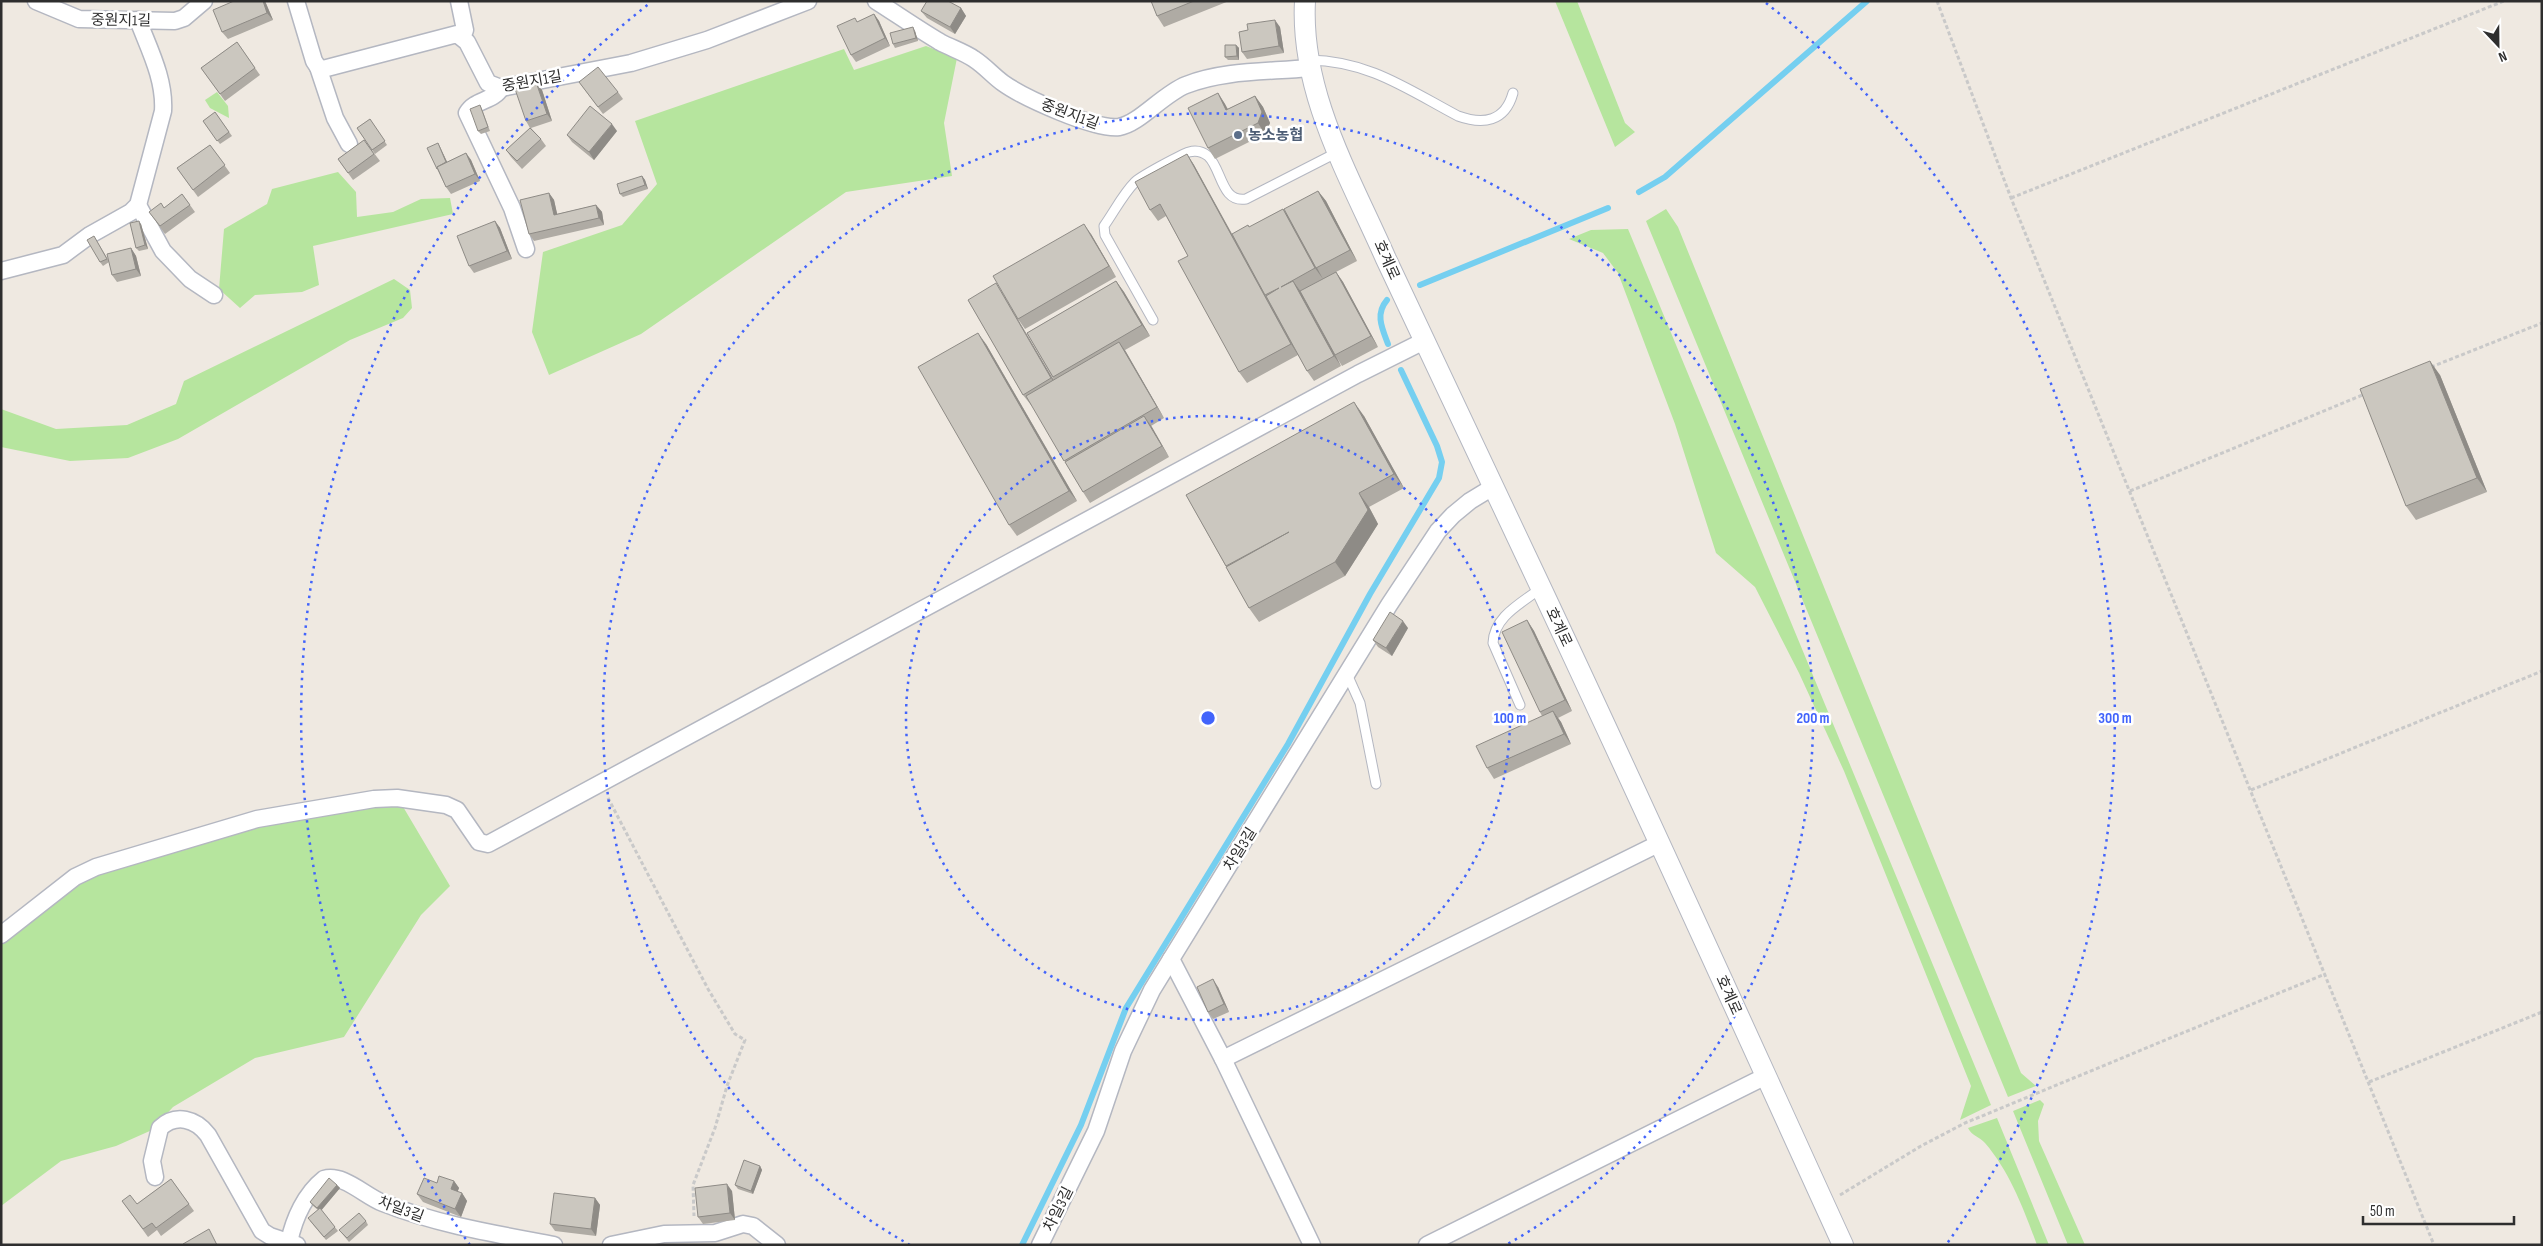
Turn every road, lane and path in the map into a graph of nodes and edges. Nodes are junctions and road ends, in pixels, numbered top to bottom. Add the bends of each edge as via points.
1 (36, 1) edge
2 (204, 1) edge
3 (296, 1) edge
4 (459, 1) edge
5 (808, 1) edge
6 (876, 1) edge
7 (1305, 1) edge
8 (1937, 1) edge
9 (2504, 1) edge
10 (138, 20) junction
11 (462, 37) junction
12 (1309, 64) junction
13 (318, 67) junction
14 (501, 88) junction
15 (1512, 93) dead end
16 (349, 144) dead end
17 (1338, 152) junction
18 (2011, 198) junction
19 (138, 205) junction
20 (526, 249) dead end
21 (1, 271) edge
22 (214, 295) dead end
23 (1153, 320) dead end
24 (2542, 323) edge
25 (1424, 341) junction
26 (2425, 370) edge
27 (2371, 392) edge
28 (1494, 487) junction
29 (2130, 491) junction
30 (1541, 588) junction
31 (2542, 671) edge
32 (1347, 674) junction
33 (1520, 705) dead end
34 (600, 784) junction
35 (1376, 784) dead end
36 (2251, 790) junction
37 (1660, 843) junction
38 (1, 935) edge
39 (1171, 959) junction
40 (2325, 974) junction
41 (2542, 1012) edge
42 (1223, 1059) junction
43 (1766, 1076) junction
44 (2369, 1082) junction
45 (155, 1177) dead end
46 (1824, 1205) junction
47 (696, 1232) junction
48 (293, 1243) edge
49 (554, 1245) edge
50 (611, 1245) edge
51 (776, 1245) edge
52 (1040, 1245) edge
53 (1312, 1245) edge
54 (1427, 1245) edge
55 (1842, 1245) edge
56 (2434, 1245) edge

1 - 10 street, 중원지1길 via 79,19
2 - 10 street, 중원지1길 via 184,18 175,21
3 - 13 street
4 - 11 street via 465,30
5 - 14 street, 중원지1길 via 707,40 631,63
6 - 12 street, 중원지1길 via 974,59 1020,94 1108,128 1132,122 1161,99 1194,83
7 - 12 street, 호계로
8 - 18 path
9 - 18 path
10 - 19 street via 164,98
11 - 13 street via 450,34 369,58 323,69
11 - 14 street, 중원지1길 via 488,83
12 - 15 lane via 1348,63 1368,69 1473,121 1484,122 1500,114 1510,102
12 - 17 street, 호계로 via 1317,100
13 - 16 street via 335,118
14 - 20 street via 498,94 477,103 468,113 512,208
17 - 23 lane via 1239,200 1228,192 1208,157 1200,152 1190,152 1136,180 1104,226 1105,235
17 - 25 street, 호계로
18 - 29 path
19 - 21 street via 63,256
19 - 22 street via 156,241 169,257 190,279
24 - 26 path
25 - 28 street, 호계로
25 - 34 street
27 - 29 path
28 - 30 street, 호계로
28 - 32 street, 차일3길 via 1453,515 1438,531
29 - 36 path
30 - 33 lane via 1500,620 1493,633 1493,644
30 - 37 street, 호계로
31 - 36 path
32 - 35 lane via 1360,703
32 - 39 street, 차일3길
34 - 38 street via 484,845 457,810 423,801 374,799 257,819 96,867 75,877
34 - 47 path via 708,989 735,1034 745,1040 726,1086 694,1185 692,1197
36 - 40 path
37 - 42 street
37 - 43 street, 호계로
39 - 42 street
39 - 52 street, 차일3길 via 1137,1018 1096,1131
40 - 44 path
40 - 46 path via 1965,1123
41 - 44 path
42 - 53 street
43 - 46 street, 호계로
43 - 54 street
44 - 56 path
45 - 48 street, 차일3길 via 152,1161 160,1128 176,1120 196,1122 208,1135 262,1231
46 - 55 street, 호계로
47 - 50 street via 664,1234
47 - 51 street via 715,1233 749,1224
48 - 49 street, 차일3길 via 293,1224 307,1199 324,1179 334,1177 382,1203 435,1221

